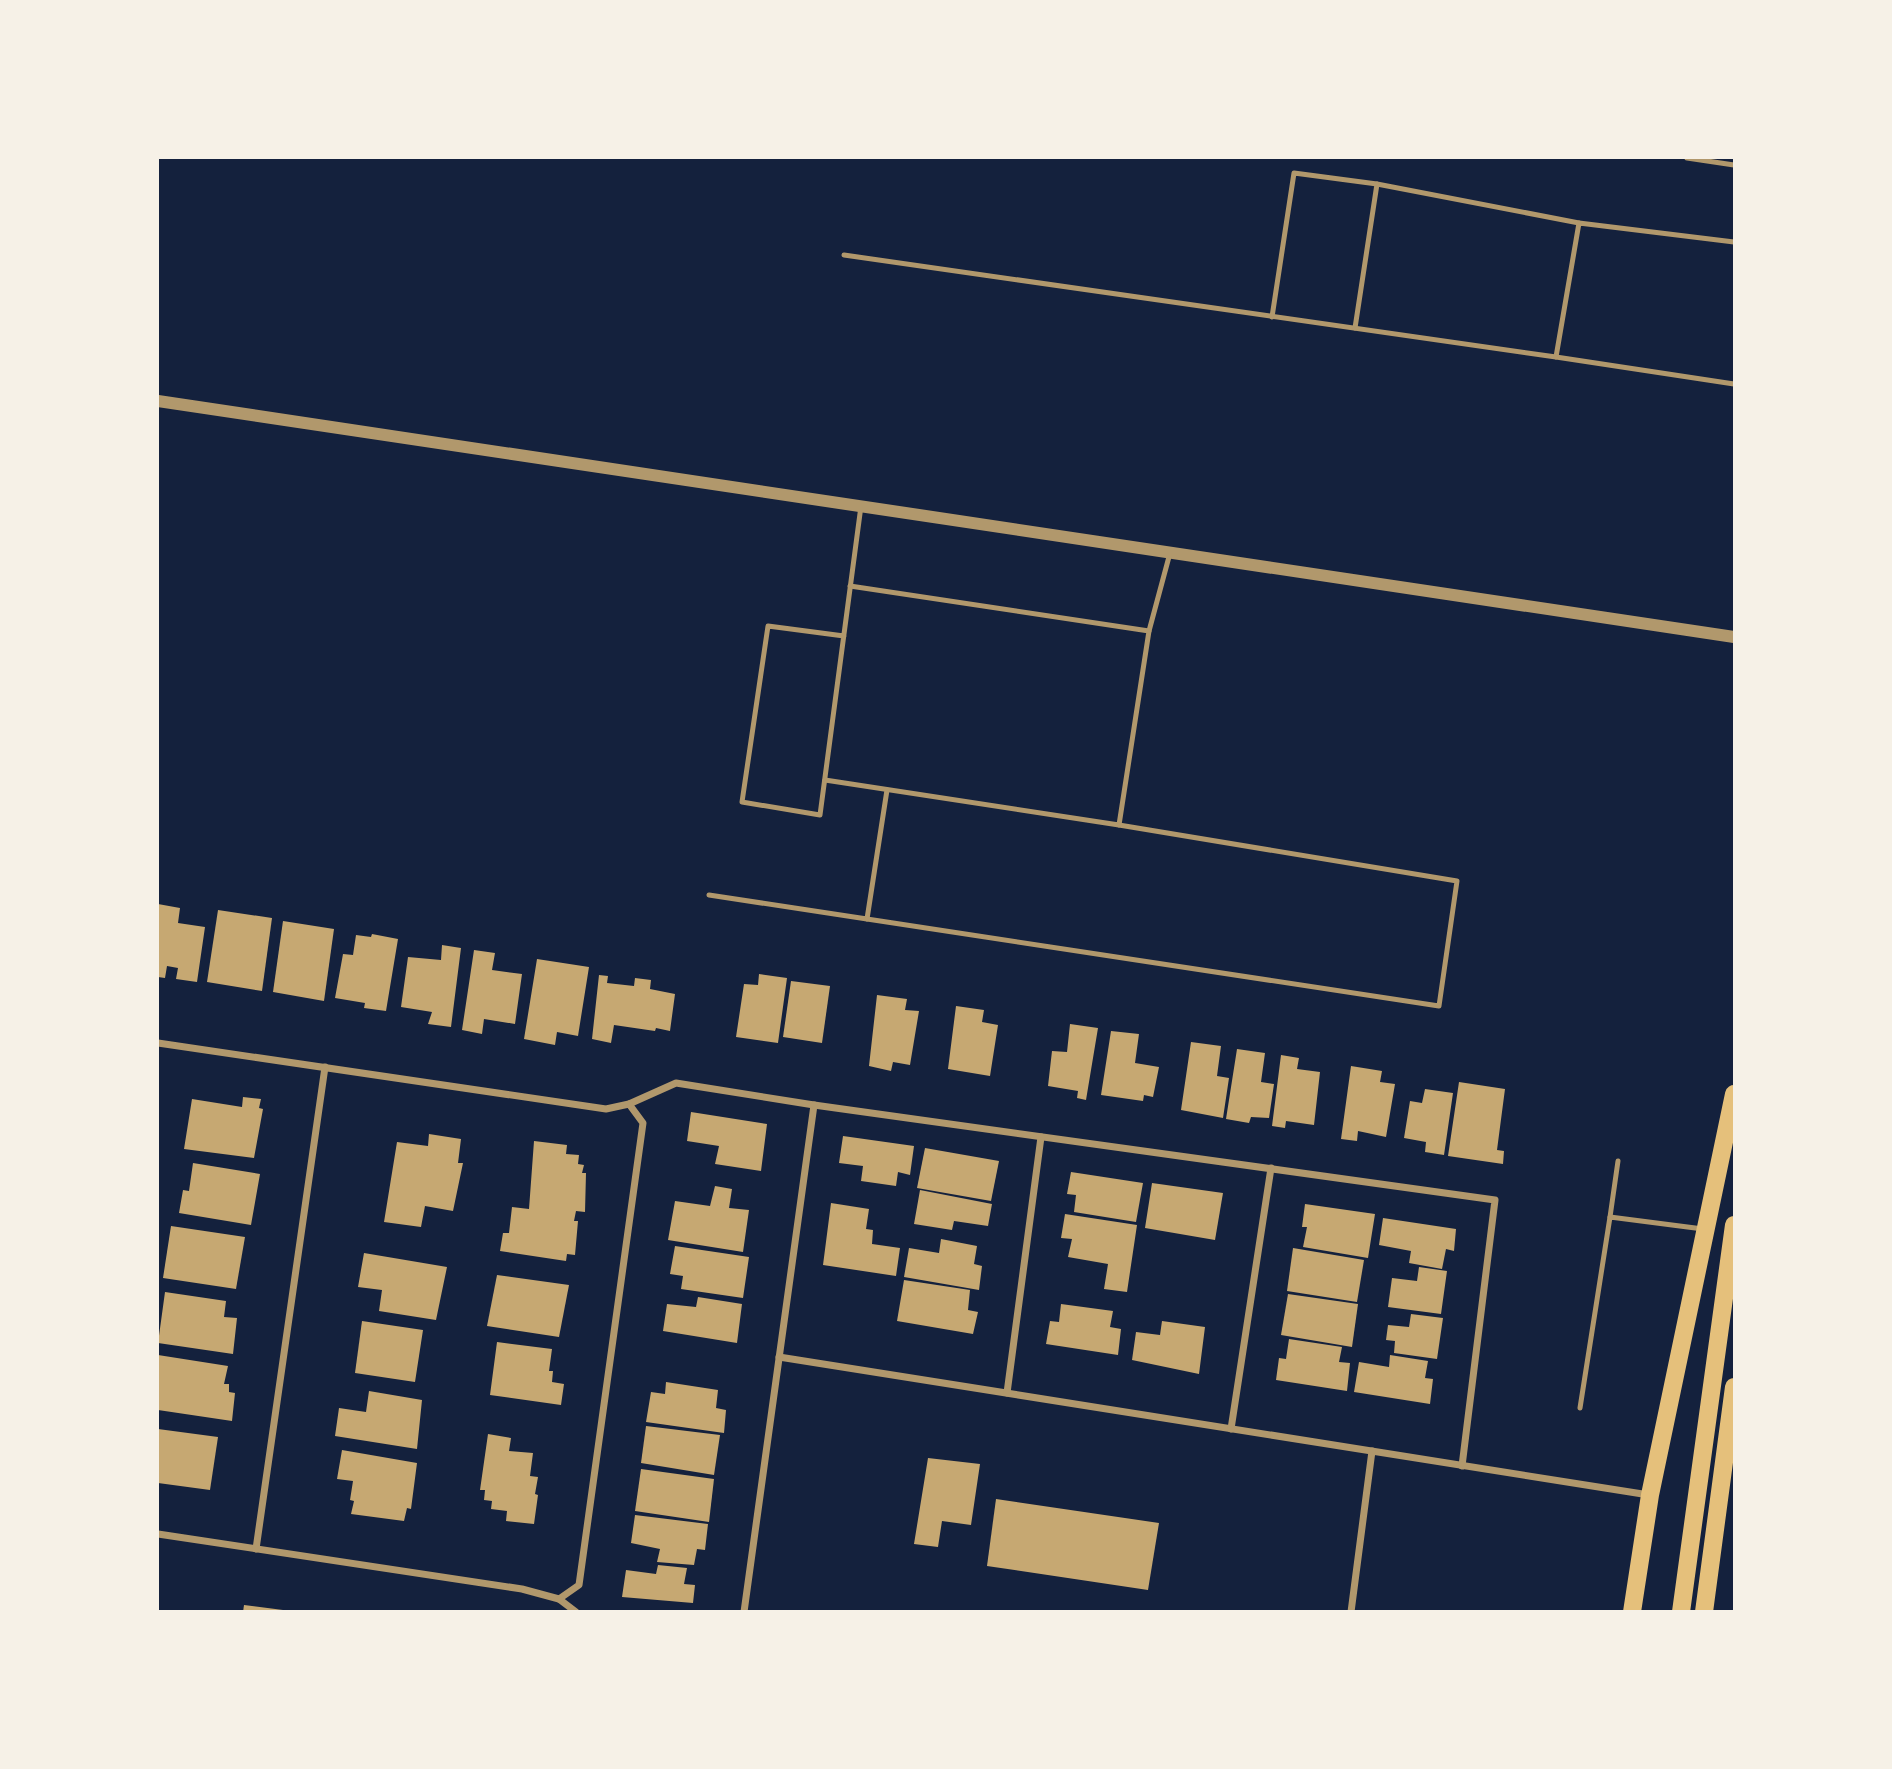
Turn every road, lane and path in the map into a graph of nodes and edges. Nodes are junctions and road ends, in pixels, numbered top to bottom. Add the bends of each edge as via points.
1 (1687, 158) edge
2 (1734, 165) edge
3 (1377, 184) junction
4 (1579, 223) junction
5 (1734, 242) edge
6 (844, 256) dead end
7 (1272, 317) junction
8 (1354, 328) junction
9 (1556, 357) junction
10 (1734, 384) edge
11 (158, 401) edge
12 (861, 506) junction
13 (1170, 552) junction
14 (850, 586) junction
15 (1149, 631) junction
16 (844, 636) junction
17 (1734, 636) edge
18 (825, 780) junction
19 (887, 790) junction
20 (1118, 825) junction
21 (709, 895) dead end
22 (867, 919) junction
23 (158, 1042) edge
24 (325, 1067) junction
25 (1734, 1094) edge
26 (629, 1104) junction
27 (814, 1105) junction
28 (1041, 1137) junction
29 (1618, 1161) dead end
30 (1271, 1168) junction
31 (1611, 1217) junction
32 (1734, 1225) edge
33 (1706, 1230) junction
34 (779, 1357) junction
35 (1734, 1387) edge
36 (1007, 1393) junction
37 (1580, 1408) dead end
38 (1231, 1429) junction
39 (1372, 1451) junction
40 (1462, 1466) junction
41 (1650, 1495) junction
42 (158, 1534) edge
43 (256, 1549) junction
44 (559, 1599) junction
45 (576, 1612) edge
46 (744, 1612) edge
47 (1351, 1612) edge
48 (1632, 1612) edge
49 (1681, 1612) edge
50 (1704, 1612) edge

1 - 2 lane
3 - 4 lane
3 - 7 lane via 1294,173
3 - 8 lane
4 - 5 lane
4 - 9 lane
6 - 7 lane
7 - 8 lane
8 - 9 lane
9 - 10 lane
11 - 12 street
12 - 13 street
12 - 14 lane
13 - 15 lane
13 - 17 street
14 - 15 lane
14 - 16 lane
15 - 20 lane
16 - 18 lane
16 - 18 lane via 768,626 742,802 820,815
18 - 19 lane
19 - 20 lane
19 - 22 lane
20 - 22 lane via 1457,881 1439,1006
21 - 22 lane
23 - 24 street
24 - 26 street via 606,1109
24 - 43 street
25 - 33 main road
26 - 27 street via 676,1083
26 - 44 street via 643,1123 583,1558 579,1585
27 - 28 street
27 - 34 street
28 - 30 street
28 - 36 street
29 - 31 lane
30 - 38 street
30 - 40 street via 1495,1200
31 - 33 lane
31 - 37 lane
32 - 49 main road
33 - 41 main road
34 - 36 street
34 - 46 street
35 - 50 main road
36 - 38 street
38 - 39 street
39 - 40 street
39 - 47 street
40 - 41 street
41 - 48 main road
42 - 43 street
43 - 44 street via 522,1589
44 - 45 street

